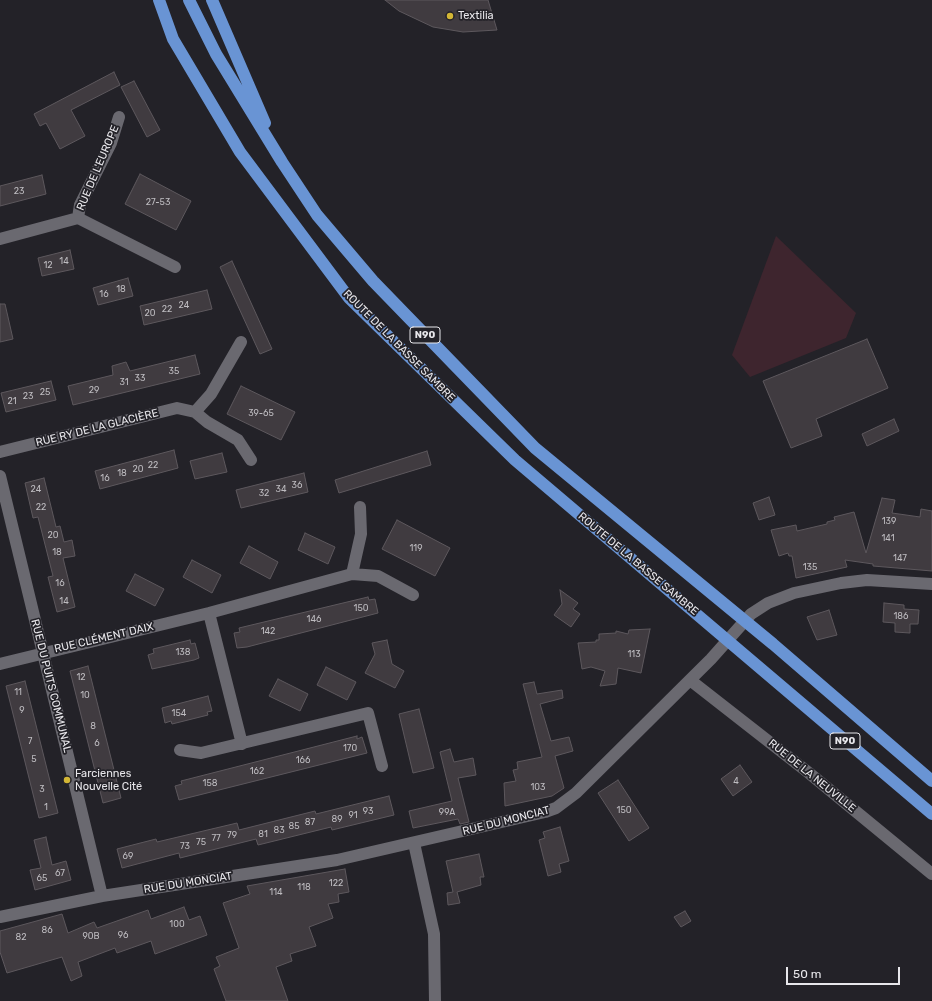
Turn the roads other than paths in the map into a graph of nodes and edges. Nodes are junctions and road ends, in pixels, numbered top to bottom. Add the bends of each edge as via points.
1 (151, 0) edge
2 (159, 0) edge
3 (189, 0) edge
4 (212, 0) edge
5 (173, 39) junction
6 (119, 117) dead end
7 (282, 162) junction
8 (78, 218) junction
9 (0, 239) edge
10 (175, 267) dead end
11 (240, 342) dead end
12 (195, 412) junction
13 (0, 452) edge
14 (251, 460) dead end
15 (0, 476) edge
16 (360, 507) dead end
17 (352, 574) junction
18 (932, 584) edge
19 (413, 595) dead end
20 (209, 613) junction
21 (43, 652) junction
22 (0, 664) edge
23 (690, 680) junction
24 (242, 744) junction
25 (180, 750) dead end
26 (382, 766) dead end
27 (932, 781) edge
28 (932, 814) edge
29 (414, 843) junction
30 (932, 874) edge
31 (102, 896) junction
32 (0, 917) edge
33 (435, 1001) edge

1 - 5 highway
2 - 5 highway, ROUTE DE LA BASSE SAMBRE / N90
3 - 7 highway, ROUTE DE LA BASSE SAMBRE / N90 via 216,54
4 - 7 highway
5 - 28 highway, ROUTE DE LA BASSE SAMBRE / N90 via 240,152 349,298 515,460
6 - 8 street, RUE DE L'EUROPE via 111,143 80,205
7 - 27 highway, ROUTE DE LA BASSE SAMBRE / N90 via 317,215 373,281 534,448 773,644
8 - 9 street, RUE DE L'EUROPE
8 - 10 street, RUE DE L'EUROPE
11 - 12 street via 211,394
12 - 13 street, RUE RY DE LA GLACIÈRE via 177,408
12 - 14 street, RUE RY DE LA GLACIÈRE via 238,440
15 - 21 street, RUE DU PUITS COMMUNAL
16 - 17 street via 361,534
17 - 19 street, RUE CLÉMENT DAIX via 378,576
17 - 20 street, RUE CLÉMENT DAIX
18 - 23 street, RUE DU MONCIAT via 873,580 841,583 794,593 768,603 751,614
20 - 21 street, RUE CLÉMENT DAIX
20 - 24 street
21 - 22 street, RUE CLÉMENT DAIX
21 - 31 street, RUE DU PUITS COMMUNAL
23 - 29 street, RUE DU MONCIAT via 576,793 556,808 532,816
23 - 30 street, RUE DE LA NEUVILLE
24 - 25 street via 201,754
24 - 26 street via 368,713
29 - 31 street, RUE DU MONCIAT via 337,860
29 - 33 street via 434,934
31 - 32 street, RUE DU MONCIAT

